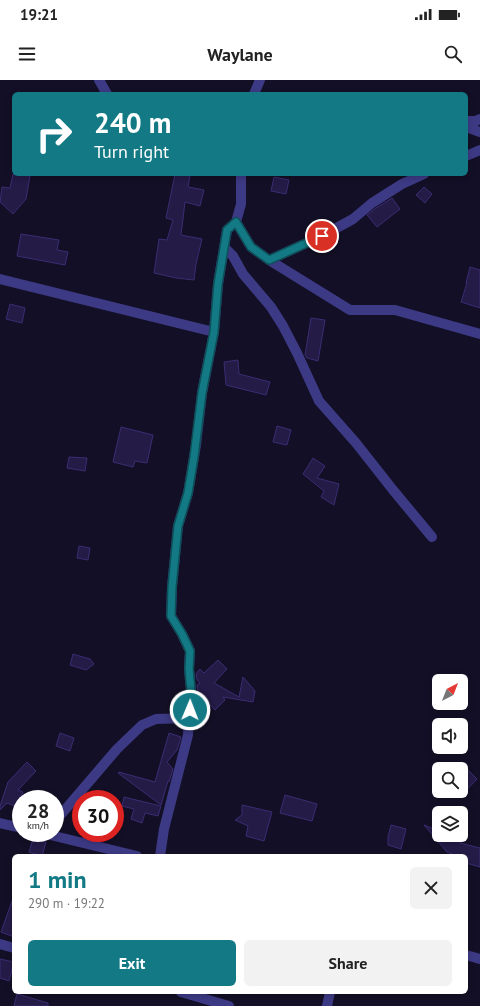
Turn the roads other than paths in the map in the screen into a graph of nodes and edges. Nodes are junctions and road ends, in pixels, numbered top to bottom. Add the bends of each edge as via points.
1 (99, 80) edge
2 (260, 80) edge
3 (105, 92) edge
4 (255, 92) edge
5 (480, 119) edge
6 (468, 121) edge
7 (468, 128) edge
8 (480, 132) edge
9 (480, 150) edge
10 (468, 155) edge
11 (241, 176) edge
12 (420, 176) edge
13 (236, 222) junction
14 (224, 248) junction
15 (269, 260) junction
16 (0, 279) edge
17 (214, 332) junction
18 (480, 334) edge
19 (432, 537) dead end
20 (189, 718) junction
21 (64, 811) edge
22 (64, 838) edge
23 (129, 854) edge
24 (160, 854) edge
25 (0, 944) edge
26 (12, 947) edge
27 (468, 955) edge
28 (480, 959) edge
29 (188, 994) edge
30 (330, 994) edge
31 (229, 1006) edge
32 (327, 1006) edge

1 - 3 street
2 - 4 street
5 - 6 street
7 - 8 street
9 - 10 street
11 - 13 street via 241,204
12 - 15 street via 372,203 353,220
13 - 14 street via 227,230
13 - 15 street via 251,247
14 - 17 street
14 - 19 street via 272,307 298,353 319,401
15 - 18 street via 350,310 395,310
16 - 17 street
17 - 20 street via 202,393 188,493 178,526 172,587 171,616 190,651 192,702
20 - 21 street via 156,719 142,725 117,749
20 - 24 street via 188,735 164,829
22 - 23 street
25 - 26 street
27 - 28 street
29 - 31 street
30 - 32 street

